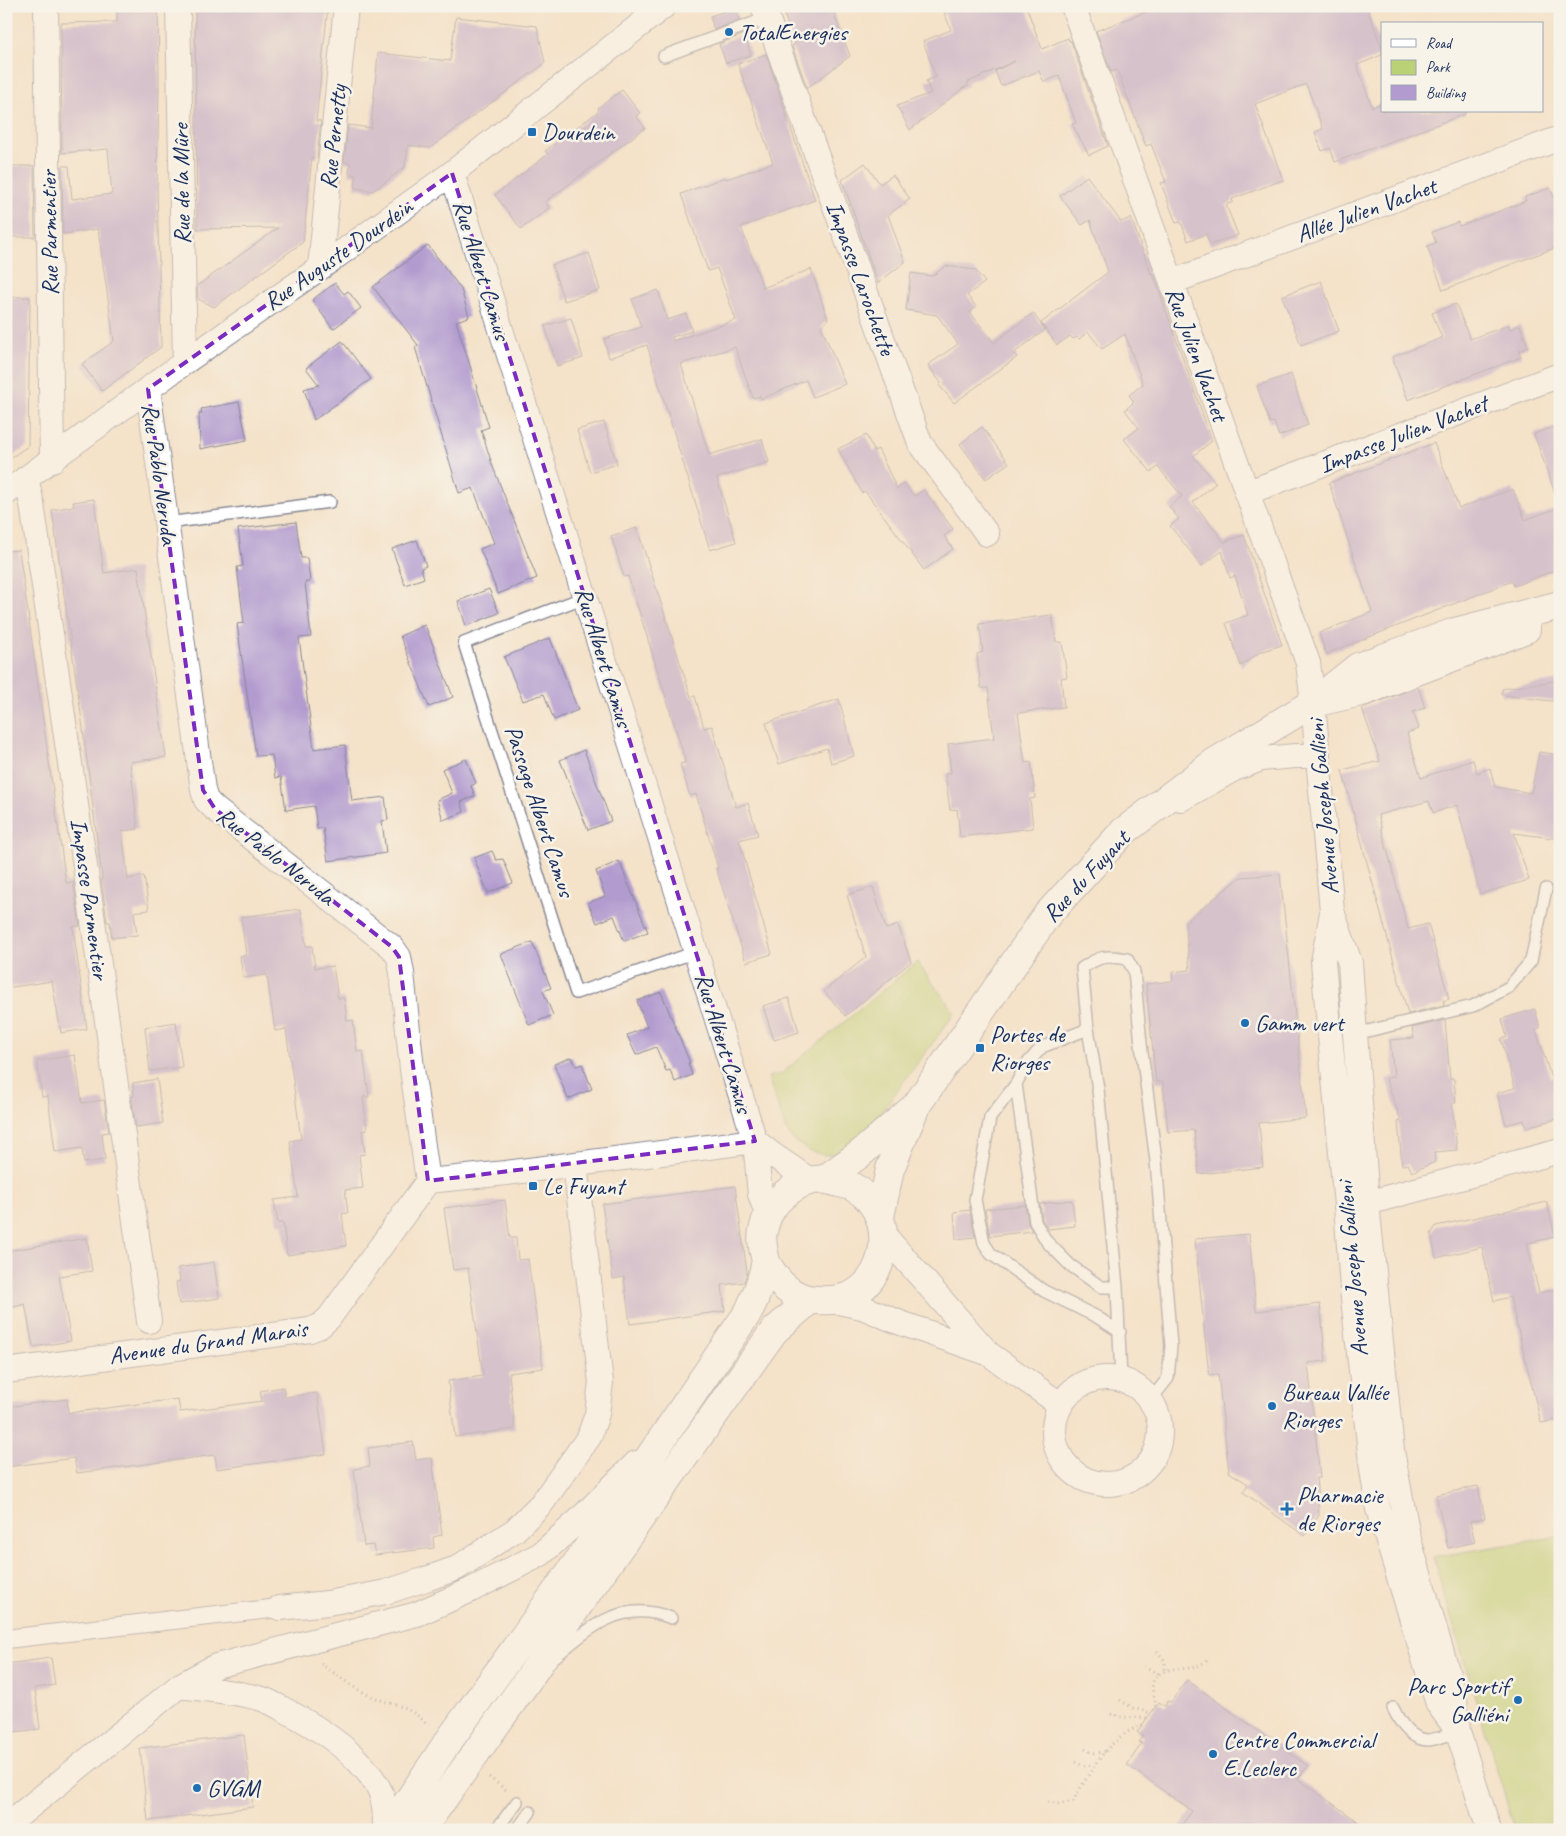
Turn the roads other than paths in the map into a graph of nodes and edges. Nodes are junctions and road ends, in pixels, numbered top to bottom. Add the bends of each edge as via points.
1 (46, 6) edge
2 (178, 6) edge
3 (346, 6) edge
4 (664, 6) edge
5 (1074, 6) edge
6 (765, 12) edge
7 (664, 56) dead end
8 (1560, 138) edge
9 (452, 173) junction
10 (320, 268) junction
11 (1172, 282) junction
12 (185, 362) junction
13 (1560, 375) edge
14 (148, 389) junction
15 (52, 460) junction
16 (26, 478) junction
17 (1246, 492) junction
18 (6, 494) edge
19 (330, 502) dead end
20 (167, 523) junction
21 (987, 534) dead end
22 (585, 597) junction
23 (1560, 606) edge
24 (1560, 616) edge
25 (1313, 703) junction
26 (1318, 754) junction
27 (1123, 832) junction
28 (1546, 889) dead end
29 (1332, 911) junction
30 (696, 952) junction
31 (1088, 1029) junction
32 (1355, 1034) junction
33 (1016, 1084) junction
34 (916, 1106) junction
35 (755, 1141) junction
36 (1560, 1152) edge
37 (575, 1164) junction
38 (818, 1180) junction
39 (428, 1181) junction
40 (1357, 1204) junction
41 (768, 1217) junction
42 (882, 1226) junction
43 (766, 1262) junction
44 (1117, 1287) junction
45 (822, 1300) junction
46 (149, 1321) dead end
47 (1120, 1332) junction
48 (989, 1354) junction
49 (6, 1371) edge
50 (1121, 1380) junction
51 (1150, 1401) junction
52 (1061, 1405) junction
53 (665, 1433) junction
54 (279, 1608) joint
55 (671, 1618) dead end
56 (6, 1638) edge
57 (527, 1682) junction
58 (179, 1686) junction
59 (1393, 1708) dead end
60 (1458, 1732) junction
61 (514, 1798) road end
62 (530, 1812) dead end
63 (6, 1826) edge
64 (387, 1830) edge
65 (422, 1830) edge
66 (496, 1830) edge
67 (517, 1830) edge
68 (1489, 1830) edge

1 - 15 street, Rue Parmentier
2 - 12 street, Rue de la Mûre
3 - 10 street, Rue Pernetty
4 - 9 street, Rue Auguste Dourdein
5 - 11 street, Rue Julien Vachet
6 - 7 lane
6 - 21 street, Impasse Larochette via 920,443
8 - 11 street, Allée Julien Vachet
9 - 10 street, Rue Auguste Dourdein
9 - 22 street, Rue Albert Camus
10 - 12 street, Rue Auguste Dourdein
11 - 17 street, Rue Julien Vachet
12 - 14 street, Rue Auguste Dourdein
13 - 17 street, Impasse Julien Vachet
14 - 15 street, Rue Auguste Dourdein
14 - 20 street, Rue Pablo Neruda
15 - 16 street, Rue Auguste Dourdein
16 - 18 street, Rue Auguste Dourdein
16 - 46 street, Impasse Parmentier
17 - 25 street, Rue Julien Vachet via 1308,663
19 - 20 lane
20 - 39 street, Rue Pablo Neruda via 202,790 215,809 392,946 399,957
22 - 30 street, Rue Albert Camus
22 - 30 lane, Passage Albert Camus via 464,643 576,993
23 - 25 street via 1455,632 1358,667
24 - 25 street via 1365,691
25 - 26 street, Avenue Joseph Gallieni
25 - 27 street, Rue du Fuyant via 1215,762
26 - 27 street via 1261,759 1234,769
26 - 29 street, Avenue Joseph Gallieni
27 - 34 street, Rue du Fuyant via 1047,916
28 - 32 lane via 1531,961 1509,987 1473,1006
29 - 32 street, Avenue Joseph Gallieni via 1350,963
29 - 40 street, Avenue Joseph Gallieni via 1323,962
30 - 35 street, Rue Albert Camus
31 - 33 lane via 1042,1047 1026,1065
31 - 44 lane via 1098,1089
31 - 51 lane via 1082,968 1096,959 1110,956 1126,959 1134,971 1156,1161 1171,1346 1168,1378
32 - 40 street, Avenue Joseph Gallieni
33 - 44 lane via 1035,1222 1047,1242 1070,1265 1101,1287
33 - 47 lane via 990,1118 975,1200 984,1243 991,1254 1044,1291
34 - 38 street, Rue du Fuyant via 860,1154
34 - 42 street, Rue du Fuyant via 890,1169
35 - 37 street
35 - 38 street, Rue Albert Camus via 773,1156
35 - 41 street, Rue Albert Camus via 760,1194
36 - 40 street
37 - 39 street
37 - 54 street via 601,1382 597,1414 589,1437 542,1502 515,1530 457,1568 386,1592
38 - 41 street via 795,1186 782,1196
38 - 42 street via 852,1187 868,1199
39 - 49 street, Avenue du Grand Marais via 320,1326 310,1330
40 - 60 street, Avenue Joseph Gallieni via 1353,1298 1378,1509 1438,1704
41 - 43 street via 762,1245
42 - 45 street via 883,1253 877,1270 866,1284 852,1295
42 - 48 street
43 - 45 street via 783,1287 796,1295
43 - 53 street via 749,1312
44 - 47 lane
45 - 48 street via 862,1307
45 - 57 street via 774,1331
47 - 50 lane
48 - 52 street
50 - 51 street via 1135,1386
50 - 52 street via 1104,1378 1087,1382
51 - 52 street via 1160,1422 1157,1451 1138,1474 1125,1482 1106,1484 1087,1481 1071,1471 1060,1456 1054,1440 1055,1422
53 - 58 street via 542,1554 417,1614 216,1666
53 - 64 street via 589,1546
54 - 56 street
55 - 57 lane via 638,1610 588,1629
57 - 65 street
58 - 63 street
58 - 64 street via 237,1692 264,1699 306,1721 363,1766 378,1787
59 - 60 lane via 1413,1735 1427,1740
60 - 68 street, Avenue Joseph Gallieni
61 - 66 lane
62 - 67 lane

